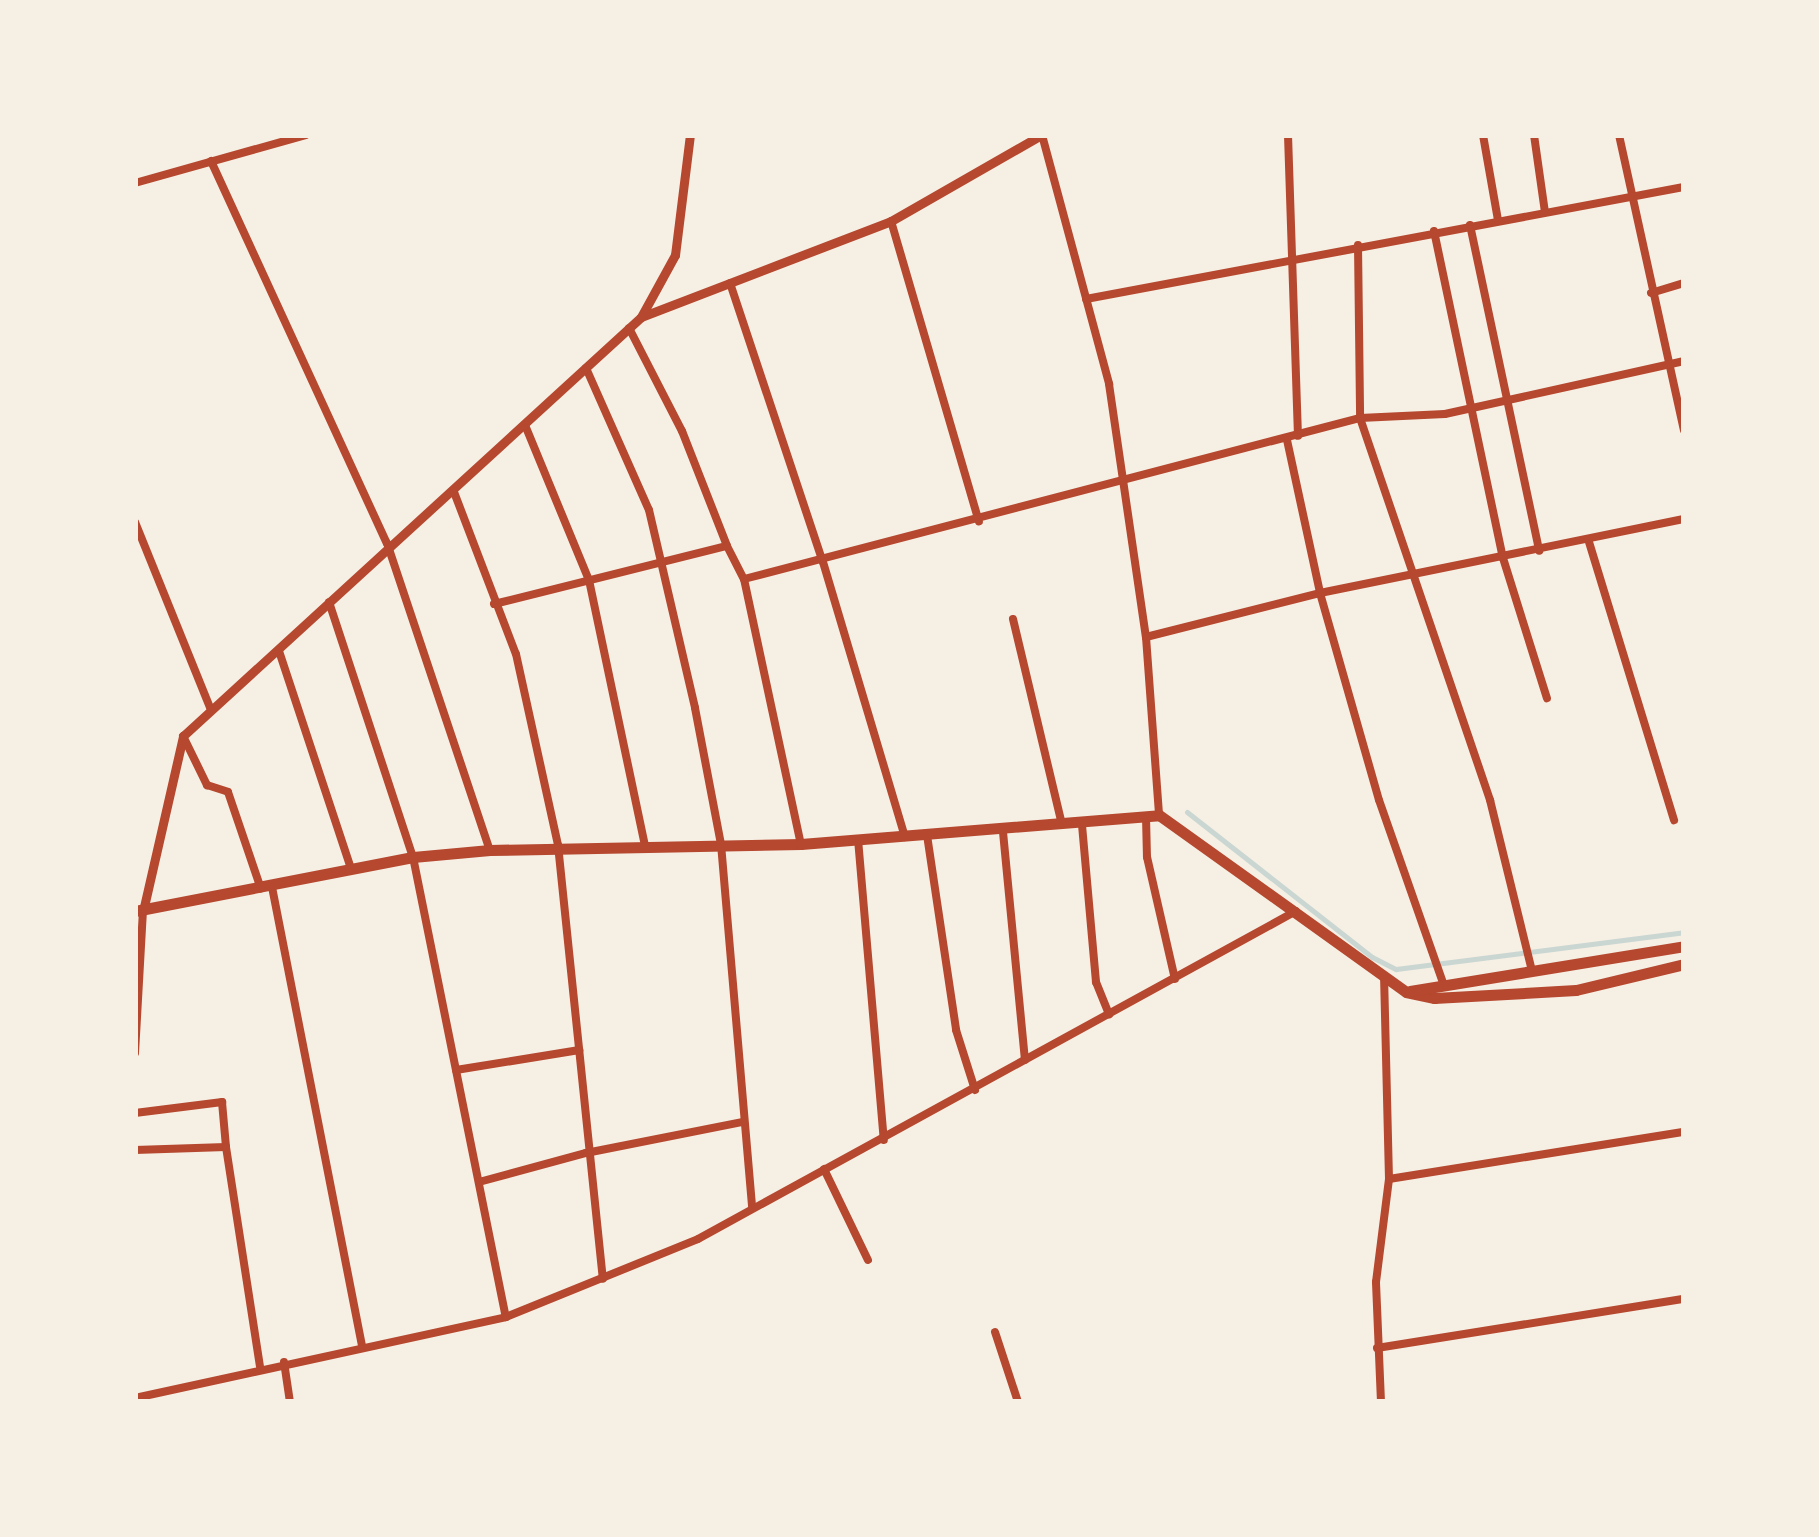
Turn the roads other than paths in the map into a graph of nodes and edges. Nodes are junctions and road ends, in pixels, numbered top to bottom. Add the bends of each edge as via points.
1 (306, 135) edge
2 (690, 135) edge
3 (1041, 135) edge
4 (1288, 135) edge
5 (1482, 135) edge
6 (1534, 135) edge
7 (1619, 135) edge
8 (211, 161) junction
9 (135, 182) edge
10 (1684, 188) edge
11 (1628, 197) junction
12 (1545, 212) junction
13 (1498, 220) junction
14 (891, 222) junction
15 (1470, 225) junction
16 (1434, 232) junction
17 (1358, 245) junction
18 (1296, 256) junction
19 (730, 283) junction
20 (1684, 283) edge
21 (1651, 293) junction
22 (1086, 299) junction
23 (641, 317) junction
24 (628, 328) junction
25 (1684, 361) edge
26 (1668, 365) junction
27 (586, 368) junction
28 (1504, 401) junction
29 (1470, 408) junction
30 (1360, 418) junction
31 (526, 425) junction
32 (1684, 430) edge
33 (1298, 436) junction
34 (1288, 440) junction
35 (1125, 482) junction
36 (454, 492) junction
37 (1684, 519) edge
38 (978, 521) junction
39 (135, 522) edge
40 (1590, 542) junction
41 (387, 544) junction
42 (727, 546) junction
43 (1539, 551) junction
44 (1504, 558) junction
45 (824, 562) junction
46 (660, 563) junction
47 (1412, 576) junction
48 (589, 580) junction
49 (744, 580) junction
50 (1320, 593) junction
51 (329, 602) junction
52 (494, 604) junction
53 (1013, 619) dead end
54 (1146, 637) junction
55 (279, 650) junction
56 (1547, 698) dead end
57 (210, 708) junction
58 (183, 736) junction
59 (1152, 816) junction
60 (1674, 820) dead end
61 (1082, 826) junction
62 (1062, 827) junction
63 (1003, 832) junction
64 (927, 835) junction
65 (904, 837) junction
66 (858, 839) junction
67 (644, 842) junction
68 (721, 844) junction
69 (801, 844) junction
70 (558, 845) junction
71 (490, 850) junction
72 (413, 857) junction
73 (351, 870) junction
74 (266, 888) junction
75 (1296, 910) junction
76 (139, 911) edge
77 (1684, 946) edge
78 (1684, 964) edge
79 (1532, 970) junction
80 (1384, 977) junction
81 (1175, 978) junction
82 (1443, 983) junction
83 (1406, 992) junction
84 (1110, 1015) junction
85 (580, 1050) junction
86 (135, 1054) edge
87 (1025, 1060) junction
88 (456, 1070) junction
89 (974, 1090) junction
90 (135, 1113) edge
91 (744, 1122) junction
92 (1684, 1132) edge
93 (884, 1140) junction
94 (226, 1147) junction
95 (135, 1150) edge
96 (586, 1153) junction
97 (824, 1169) junction
98 (1389, 1179) junction
99 (478, 1182) junction
100 (752, 1208) junction
101 (868, 1260) dead end
102 (603, 1279) junction
103 (1684, 1299) edge
104 (506, 1317) junction
105 (994, 1332) dead end
106 (362, 1346) junction
107 (1376, 1348) junction
108 (284, 1362) junction
109 (260, 1366) junction
110 (135, 1398) edge
111 (290, 1402) edge
112 (1018, 1402) edge
113 (1381, 1402) edge

1 - 8 street
2 - 23 street via 675,255
3 - 14 street
3 - 22 street
4 - 18 street
5 - 13 street
6 - 12 street
7 - 11 street
8 - 9 street
8 - 41 street
10 - 11 street
11 - 12 street
11 - 21 street
12 - 13 street
13 - 15 street
14 - 19 street
14 - 38 street
15 - 16 street
15 - 28 street
16 - 17 street
16 - 29 street
17 - 18 street
17 - 30 street
18 - 22 street
18 - 33 street
19 - 23 street
19 - 45 street
20 - 21 street
21 - 26 street
22 - 35 street
23 - 24 street
24 - 27 street
24 - 42 street via 682,432
25 - 26 street
26 - 28 street
26 - 32 street
27 - 31 street
27 - 46 street via 649,510
28 - 29 street
28 - 43 street
29 - 30 street
29 - 44 street
30 - 33 street
30 - 47 street
31 - 36 street
31 - 48 street
33 - 34 street
34 - 35 street
34 - 50 street
35 - 38 street
35 - 54 street
36 - 41 street
36 - 52 street
37 - 40 street
38 - 45 street
39 - 57 street
40 - 43 street
40 - 60 street
41 - 51 street
41 - 71 street
42 - 46 street
42 - 49 street
43 - 44 street
44 - 47 street
44 - 56 street
45 - 49 street
45 - 65 street
46 - 48 street
46 - 68 street
47 - 50 street
47 - 79 street via 1490,800
48 - 52 street
48 - 67 street
49 - 69 street
50 - 54 street
50 - 82 street via 1379,800
51 - 55 street
51 - 72 street
52 - 70 street via 516,654
53 - 62 street
54 - 59 street
55 - 57 street
55 - 73 street
57 - 58 street
58 - 74 street via 207,785 228,792
58 - 76 street
59 - 61 main road
59 - 75 main road
59 - 81 street via 1147,857
61 - 62 main road
61 - 84 street via 1096,982
62 - 63 main road
63 - 64 main road
63 - 87 street
64 - 65 main road
64 - 89 street via 956,1030
65 - 66 main road
66 - 69 main road
66 - 93 street
67 - 68 main road
67 - 70 main road
68 - 69 main road
68 - 91 street
70 - 71 main road
70 - 85 street
71 - 72 main road
72 - 73 main road
72 - 88 street
73 - 74 main road
74 - 76 main road
74 - 106 street
75 - 80 main road
75 - 81 street
76 - 86 street
77 - 79 main road
78 - 83 main road via 1576,990 1434,998
79 - 82 main road
80 - 83 main road
80 - 98 street
81 - 84 street
82 - 83 main road
84 - 87 street
85 - 88 street
85 - 96 street
87 - 89 street
88 - 99 street
89 - 93 street
90 - 94 street via 222,1102
91 - 96 street
91 - 100 street
92 - 98 street
93 - 97 street
94 - 95 street
94 - 109 street
96 - 99 street
96 - 102 street
97 - 100 street
97 - 101 street
98 - 107 street via 1376,1282
99 - 104 street
100 - 102 street
102 - 104 street
103 - 107 street
104 - 106 street
105 - 112 street
106 - 108 street
107 - 113 street
108 - 109 street
108 - 111 street
109 - 110 street

